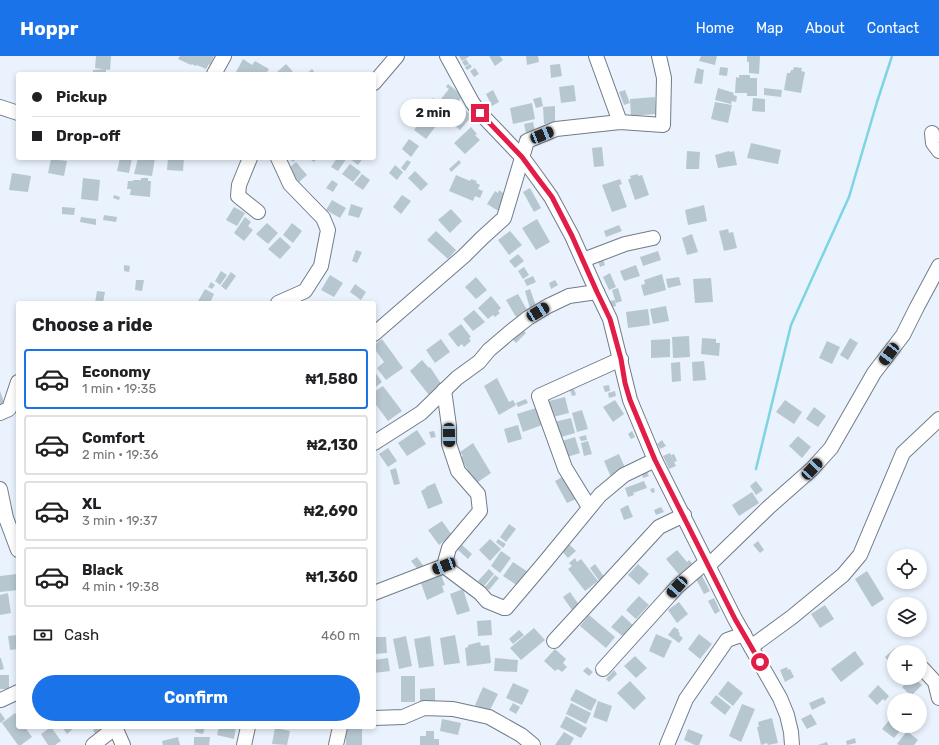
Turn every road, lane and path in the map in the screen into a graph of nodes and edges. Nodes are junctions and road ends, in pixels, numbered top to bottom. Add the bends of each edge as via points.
1 (224, 56) edge
2 (397, 56) edge
3 (447, 56) edge
4 (596, 56) edge
5 (659, 56) edge
6 (215, 72) edge
7 (376, 81) edge
8 (0, 108) edge
9 (16, 112) edge
10 (620, 122) junction
11 (932, 133) dead end
12 (939, 151) edge
13 (522, 157) junction
14 (249, 160) edge
15 (279, 160) edge
16 (258, 212) dead end
17 (654, 238) dead end
18 (583, 260) junction
19 (939, 266) edge
20 (597, 292) junction
21 (282, 301) edge
22 (376, 332) edge
23 (621, 359) junction
24 (16, 388) edge
25 (444, 390) junction
26 (0, 413) edge
27 (939, 420) edge
28 (376, 441) edge
29 (655, 460) junction
30 (0, 489) edge
31 (589, 507) junction
32 (684, 515) junction
33 (10, 542) edge
34 (707, 564) junction
35 (444, 566) junction
36 (376, 592) edge
37 (744, 634) junction
38 (554, 641) dead end
39 (751, 646) junction
40 (603, 669) dead end
41 (927, 673) edge
42 (16, 693) edge
43 (939, 698) edge
44 (1, 700) dead end
45 (376, 718) edge
46 (113, 729) edge
47 (116, 729) edge
48 (248, 729) edge
49 (340, 729) edge
50 (93, 745) edge
51 (123, 745) edge
52 (244, 745) edge
53 (336, 745) edge
54 (533, 745) edge
55 (667, 745) edge
56 (792, 745) edge

1 - 6 street
2 - 7 street
3 - 13 street via 480,113
4 - 10 street
5 - 10 street via 664,78 663,125
8 - 9 street
10 - 13 street via 556,129 527,141
11 - 12 street via 932,144
13 - 18 street via 552,197
13 - 22 street via 504,218
14 - 16 street via 239,185 238,196
15 - 21 street via 290,184 323,218 328,230 321,266 305,291
17 - 18 street via 625,244
18 - 20 street
19 - 34 street via 903,335 874,374 831,448 812,469
20 - 23 street via 610,319
20 - 25 street via 569,296 528,318
23 - 29 street via 630,400
23 - 31 street via 539,396 565,468
24 - 26 street via 9,409
25 - 28 street via 421,412
25 - 35 street via 449,444 458,471 478,494 480,511 449,548
27 - 39 street via 903,453 860,555 843,575 792,617
29 - 31 street via 624,475
29 - 32 street
30 - 33 street
31 - 35 street via 506,608 487,601
32 - 34 street
32 - 38 street via 659,528
34 - 37 street
34 - 40 street via 677,587
35 - 36 street
37 - 39 street
37 - 55 street via 727,640 686,699
39 - 56 street via 780,698
41 - 43 street via 935,682
42 - 44 street
45 - 54 street via 403,717 424,708 453,709 489,717
46 - 50 street
47 - 51 street
48 - 52 street
49 - 53 street

